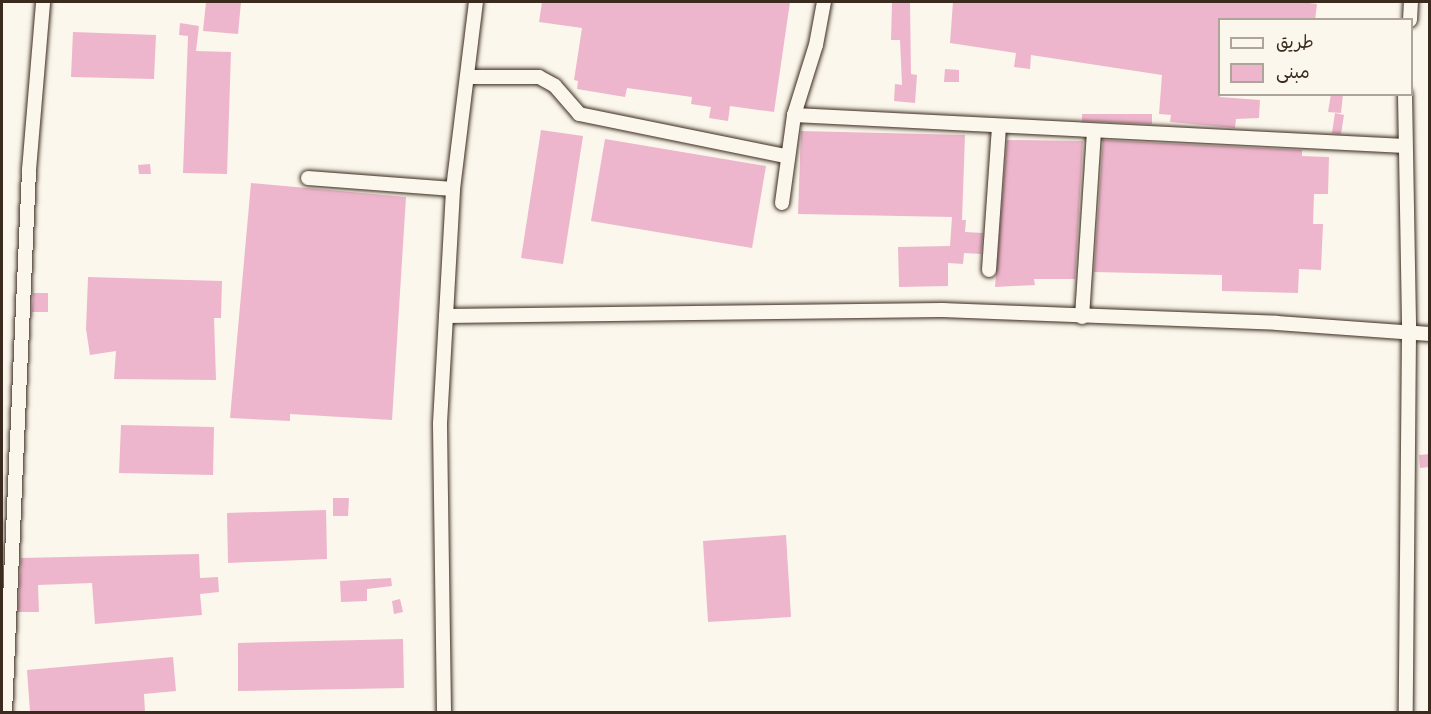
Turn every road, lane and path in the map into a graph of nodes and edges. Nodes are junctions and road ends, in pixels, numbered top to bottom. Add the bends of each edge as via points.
1 (43, 2) edge
2 (476, 2) edge
3 (824, 2) edge
4 (1411, 2) edge
5 (1410, 18) edge
6 (467, 77) junction
7 (1405, 96) edge
8 (794, 116) junction
9 (999, 128) junction
10 (1094, 131) junction
11 (1405, 146) junction
12 (786, 156) junction
13 (308, 178) dead end
14 (453, 189) junction
15 (782, 203) dead end
16 (989, 270) dead end
17 (446, 316) junction
18 (1082, 317) junction
19 (1408, 333) junction
20 (1430, 334) edge
21 (5, 712) edge
22 (444, 712) edge
23 (1406, 712) edge

1 - 21 street via 29,170
2 - 6 street
3 - 8 street via 816,45
4 - 5 street
6 - 12 street via 540,77 555,86 579,114
6 - 14 street
7 - 11 street
8 - 9 street
8 - 12 street
9 - 10 street
9 - 16 street
10 - 11 street
10 - 18 street
11 - 19 street
12 - 15 street
13 - 14 street
14 - 17 street
17 - 18 street via 942,310
17 - 22 street via 440,423
18 - 19 street via 1277,323
19 - 20 street
19 - 23 street

